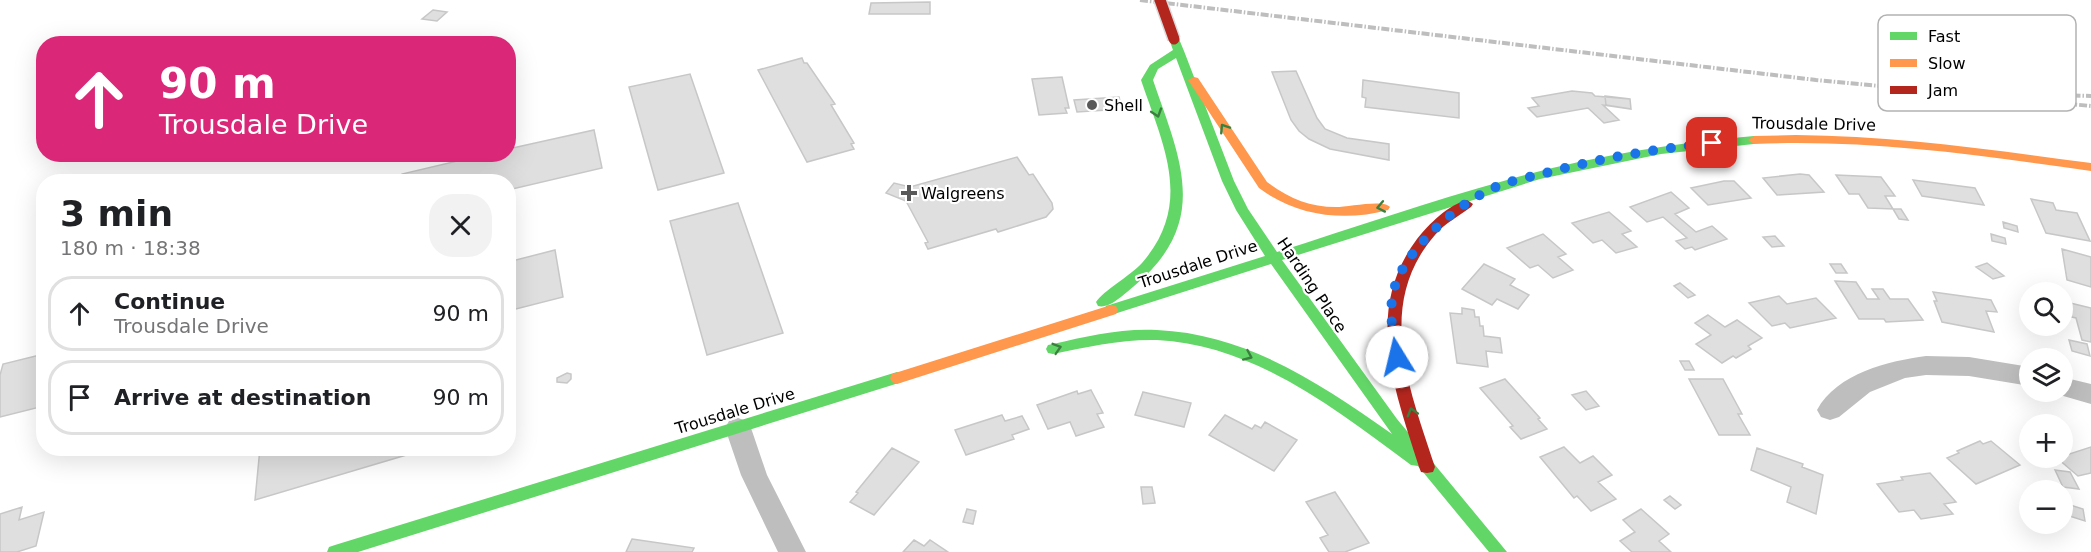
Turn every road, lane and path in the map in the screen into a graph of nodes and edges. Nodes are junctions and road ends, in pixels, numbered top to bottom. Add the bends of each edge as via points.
1 (1160, 0) edge
2 (1177, 45) junction
3 (1186, 69) junction
4 (1586, 162) junction
5 (2091, 167) edge
6 (1497, 187) junction
7 (1440, 190) dead end
8 (1395, 204) dead end
9 (1273, 257) junction
10 (1057, 327) junction
11 (1036, 355) dead end
12 (2019, 375) edge
13 (2073, 389) edge
14 (2091, 394) edge
15 (1830, 410) dead end
16 (790, 426) dead end
17 (738, 428) junction
18 (1428, 468) junction
19 (335, 552) edge
20 (792, 552) edge
21 (1499, 552) edge

1 - 2 street, Harding Place, bridge
2 - 3 street, Harding Place
2 -> 10 street via 1154,67 1147,80 1175,167 1178,194 1171,229 1149,265 1125,288
8 -> 3 street via 1337,212 1278,199 1263,185
3 - 9 street, Harding Place via 1228,181
4 - 5 street, Trousdale Drive via 1702,144 1826,138
4 - 6 street, Trousdale Drive
4 - 7 street via 1518,168
6 - 9 street, Trousdale Drive
18 -> 6 street via 1394,342 1394,290 1405,264 1428,235 1460,208
9 - 10 street, Trousdale Drive
9 - 18 street, Harding Place via 1324,332
10 - 17 street, Trousdale Drive
11 -> 18 street via 1119,334 1182,336 1213,342 1295,379
12 - 15 street via 1972,367 1915,368 1868,381
13 - 14 street
16 - 17 street
17 - 19 street, Trousdale Drive
17 - 20 street via 763,497
18 - 21 street, Harding Place

